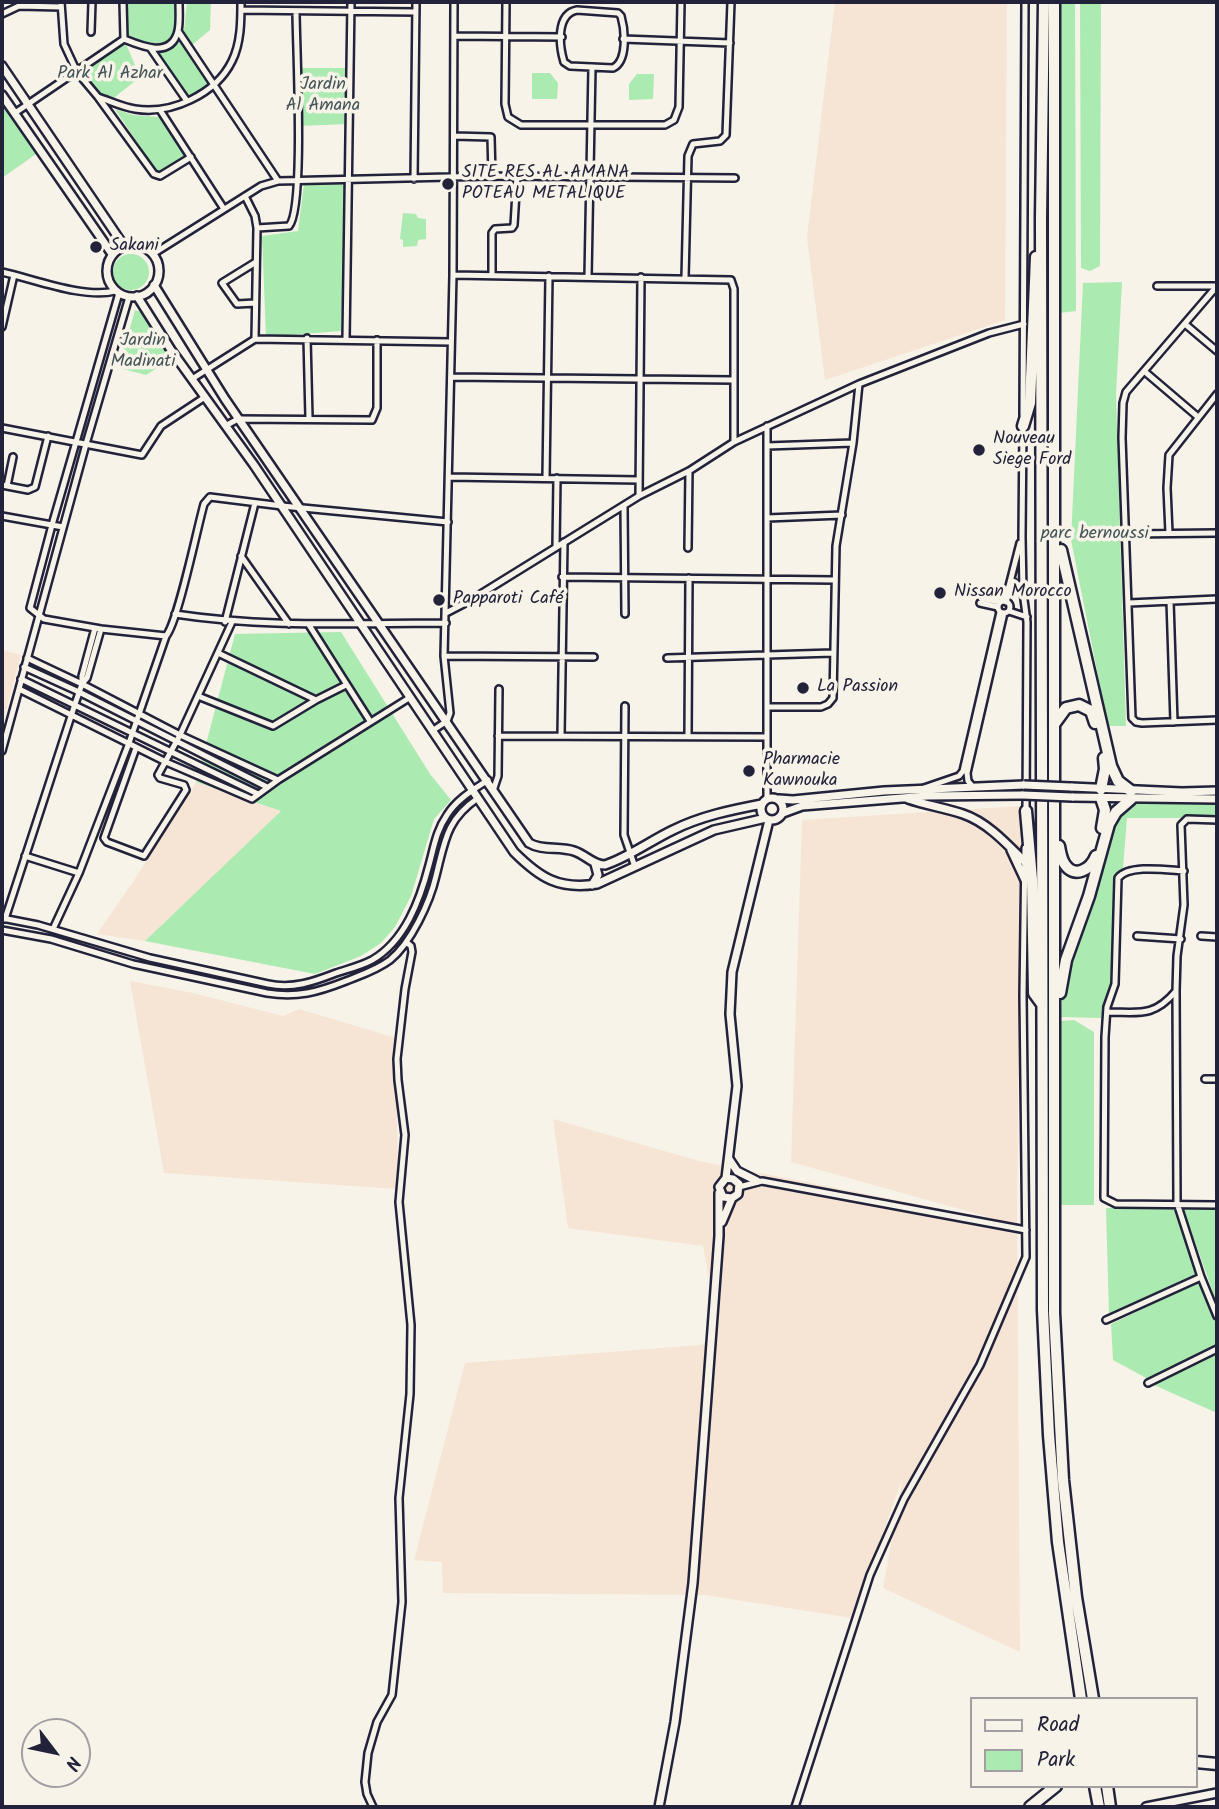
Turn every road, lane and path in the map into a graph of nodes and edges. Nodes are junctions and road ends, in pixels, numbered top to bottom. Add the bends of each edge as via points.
1 (92, 2) edge
2 (123, 2) edge
3 (179, 2) edge
4 (241, 2) edge
5 (351, 2) edge
6 (416, 2) edge
7 (454, 2) edge
8 (506, 2) edge
9 (593, 2) edge
10 (681, 2) edge
11 (731, 2) edge
12 (1025, 2) edge
13 (1044, 2) edge
14 (1054, 2) edge
15 (61, 4) edge
16 (241, 10) junction
17 (593, 10) junction
18 (296, 11) junction
19 (351, 11) junction
20 (416, 12) junction
21 (2, 14) edge
22 (178, 31) junction
23 (91, 32) dead end
24 (454, 36) junction
25 (506, 36) junction
26 (562, 37) junction
27 (124, 39) junction
28 (623, 39) junction
29 (680, 41) junction
30 (730, 43) junction
31 (151, 49) junction
32 (2, 66) edge
33 (592, 67) junction
34 (77, 72) junction
35 (214, 84) junction
36 (2, 94) edge
37 (98, 97) junction
38 (187, 101) junction
39 (28, 104) junction
40 (160, 110) junction
41 (15, 113) junction
42 (591, 127) junction
43 (454, 136) junction
44 (191, 157) junction
45 (492, 176) junction
46 (517, 176) junction
47 (453, 178) junction
48 (590, 178) junction
49 (736, 178) dead end
50 (414, 179) junction
51 (688, 179) junction
52 (278, 181) junction
53 (297, 181) junction
54 (348, 181) junction
55 (245, 196) junction
56 (224, 209) junction
57 (1041, 218) junction
58 (257, 229) junction
59 (124, 246) junction
60 (112, 254) junction
61 (153, 254) junction
62 (256, 262) junction
63 (2, 272) edge
64 (13, 275) junction
65 (453, 275) junction
66 (492, 275) junction
67 (549, 276) junction
68 (588, 276) junction
69 (641, 277) junction
70 (685, 278) junction
71 (154, 285) junction
72 (1157, 286) dead end
73 (1217, 286) edge
74 (118, 292) junction
75 (133, 297) junction
76 (255, 303) junction
77 (1024, 324) junction
78 (1185, 324) junction
79 (2, 327) edge
80 (307, 338) junction
81 (255, 339) junction
82 (346, 339) junction
83 (377, 340) junction
84 (451, 342) junction
85 (1217, 351) edge
86 (206, 370) junction
87 (1144, 371) junction
88 (451, 376) junction
89 (547, 378) junction
90 (192, 379) junction
91 (640, 379) junction
92 (733, 380) junction
93 (859, 384) junction
94 (1217, 394) edge
95 (205, 397) junction
96 (1198, 417) junction
97 (309, 418) junction
98 (238, 419) junction
99 (227, 425) junction
100 (767, 426) junction
101 (1023, 426) junction
102 (2, 428) edge
103 (48, 436) junction
104 (76, 442) junction
105 (734, 442) junction
106 (853, 443) junction
107 (86, 444) junction
108 (767, 446) junction
109 (13, 457) dead end
110 (689, 471) junction
111 (449, 477) junction
112 (546, 478) junction
113 (557, 478) junction
114 (639, 480) junction
115 (4, 486) edge
116 (1056, 487) junction
117 (639, 496) junction
118 (255, 503) junction
119 (282, 506) junction
120 (624, 507) junction
121 (298, 508) junction
122 (842, 515) junction
123 (2, 516) edge
124 (767, 518) junction
125 (448, 522) junction
126 (52, 525) junction
127 (63, 527) junction
128 (1169, 533) junction
129 (1217, 533) edge
130 (1127, 534) junction
131 (1021, 537) junction
132 (564, 542) junction
133 (556, 547) junction
134 (688, 548) dead end
135 (241, 556) junction
136 (562, 577) junction
137 (625, 577) junction
138 (689, 578) junction
139 (767, 580) junction
140 (834, 580) junction
141 (1217, 599) edge
142 (980, 601) dead end
143 (1170, 601) junction
144 (1129, 603) junction
145 (1002, 607) junction
146 (446, 613) junction
147 (175, 614) junction
148 (625, 614) dead end
149 (38, 616) junction
150 (1027, 617) junction
151 (229, 622) junction
152 (358, 623) junction
153 (376, 623) junction
154 (446, 623) junction
155 (289, 624) junction
156 (309, 625) junction
157 (98, 628) junction
158 (166, 636) junction
159 (218, 653) junction
160 (833, 653) junction
161 (767, 655) junction
162 (444, 656) junction
163 (594, 657) dead end
164 (27, 658) junction
165 (563, 658) junction
166 (667, 658) dead end
167 (688, 658) junction
168 (24, 667) junction
169 (21, 679) junction
170 (82, 684) junction
171 (346, 685) junction
172 (19, 689) junction
173 (499, 689) dead end
174 (79, 692) junction
175 (198, 696) junction
176 (409, 698) junction
177 (316, 700) junction
178 (75, 704) junction
179 (625, 706) dead end
180 (767, 707) junction
181 (72, 713) junction
182 (139, 714) junction
183 (1217, 720) edge
184 (370, 721) junction
185 (447, 721) junction
186 (137, 722) junction
187 (1174, 722) junction
188 (1055, 724) junction
189 (432, 731) junction
190 (132, 734) junction
191 (180, 735) junction
192 (498, 736) junction
193 (561, 736) junction
194 (688, 736) junction
195 (625, 737) junction
196 (767, 737) junction
197 (129, 743) junction
198 (176, 743) junction
199 (136, 748) junction
200 (2, 751) edge
201 (171, 752) junction
202 (166, 762) junction
203 (278, 780) junction
204 (488, 780) junction
205 (267, 787) junction
206 (973, 788) junction
207 (494, 789) junction
208 (921, 789) junction
209 (473, 790) junction
210 (1217, 791) edge
211 (1101, 793) junction
212 (258, 794) junction
213 (1131, 795) junction
214 (478, 798) junction
215 (904, 798) junction
216 (779, 799) junction
217 (1217, 799) edge
218 (764, 801) junction
219 (1026, 811) junction
220 (783, 813) junction
221 (768, 819) junction
222 (1217, 820) edge
223 (1055, 827) junction
224 (1009, 847) junction
225 (630, 854) junction
226 (25, 856) junction
227 (1025, 862) junction
228 (595, 864) junction
229 (635, 867) junction
230 (1184, 871) junction
231 (79, 873) junction
232 (1025, 880) junction
233 (592, 885) junction
234 (3, 918) edge
235 (53, 929) junction
236 (2, 930) edge
237 (1138, 936) dead end
238 (1202, 936) dead end
239 (1217, 937) edge
240 (1181, 939) junction
241 (406, 942) junction
242 (268, 984) junction
243 (1176, 991) junction
244 (267, 993) junction
245 (1042, 1004) junction
246 (1107, 1012) junction
247 (1054, 1024) junction
248 (1205, 1079) dead end
249 (1217, 1079) edge
250 (729, 1159) junction
251 (726, 1178) junction
252 (757, 1181) junction
253 (739, 1187) junction
254 (719, 1193) junction
255 (732, 1198) junction
256 (1177, 1203) junction
257 (1217, 1205) edge
258 (1026, 1230) junction
259 (719, 1236) junction
260 (1200, 1277) junction
261 (1215, 1307) edge
262 (1217, 1316) edge
263 (1106, 1320) dead end
264 (1217, 1349) edge
265 (1148, 1383) dead end
266 (1081, 1697) edge
267 (1094, 1697) edge
268 (1198, 1762) edge
269 (1217, 1764) edge
270 (1054, 1788) edge
271 (1095, 1788) edge
272 (1107, 1788) edge
273 (1216, 1794) edge
274 (373, 1807) edge
275 (659, 1807) edge
276 (793, 1807) edge
277 (1030, 1807) edge
278 (1099, 1807) edge
279 (1110, 1807) edge
280 (1146, 1807) edge

1 - 23 street
2 - 27 street
3 - 22 street
4 - 16 street
5 - 19 street
6 - 20 street
7 - 24 street
8 - 25 street
9 - 17 street
10 - 29 street
11 - 30 street
12 - 77 street
13 - 57 highway
14 - 116 highway
15 - 21 street via 19,6
15 - 34 street via 64,44
16 - 18 street
16 - 35 street via 237,49
17 - 26 street via 566,14
17 - 28 street via 620,14
18 - 19 street
18 - 53 street
19 - 20 street
19 - 54 street
20 - 50 street
22 - 31 street via 167,46
22 - 35 street
24 - 25 street
24 - 43 street
25 - 26 street
25 - 42 street via 508,117 521,125
26 - 33 street via 566,64
27 - 31 street
27 - 34 street
28 - 29 street
28 - 33 street via 619,66
29 - 30 street
29 - 42 street via 679,107 674,120 665,125
30 - 51 street via 726,135 720,141 692,145
31 - 38 street
32 - 39 street
33 - 42 street
34 - 37 street
34 - 39 street
35 - 38 street
35 - 52 street
36 - 41 street
37 - 40 street via 134,109
37 - 44 street via 156,176
38 - 40 street
39 - 41 street
39 - 59 street
40 - 44 street
41 - 60 street
42 - 48 street
43 - 45 street via 491,136
43 - 47 street
44 - 56 street
45 - 46 street
45 - 47 street
46 - 48 street
46 - 66 street via 514,225 492,233
47 - 50 street
47 - 65 street
48 - 51 street
48 - 68 street
49 - 51 street
50 - 54 street
51 - 70 street
52 - 53 street
52 - 55 street
53 - 54 street
53 - 58 street via 291,225
54 - 82 street
55 - 56 street
55 - 58 street
56 - 61 street
57 - 101 highway via 1034,271 1030,403
57 - 245 highway
58 - 62 street
59 - 60 street
59 - 61 street via 135,244
60 - 74 street via 106,273
61 - 71 street via 159,270
62 - 76 street
62 - 76 street via 222,283 237,304
63 - 64 street
64 - 74 street via 87,292
64 - 79 street
65 - 66 street
65 - 84 street
66 - 67 street
67 - 68 street
67 - 89 street
68 - 69 street
69 - 70 street
69 - 91 street
70 - 92 street via 732,281
71 - 75 street
71 - 86 street
72 - 73 street
73 - 78 street
74 - 75 street
74 - 104 street
75 - 90 street
75 - 107 street
76 - 81 street
77 - 93 street via 989,332
77 - 101 street
78 - 85 street
78 - 87 street
80 - 81 street
80 - 82 street
80 - 97 street
81 - 86 street
82 - 83 street
83 - 84 street
83 - 97 street via 373,419
84 - 88 street
86 - 90 street
86 - 98 street
87 - 96 street
87 - 130 street via 1126,392 1123,403
88 - 89 street
88 - 111 street
89 - 91 street
89 - 112 street
90 - 95 street
91 - 92 street
91 - 114 street
92 - 105 street
93 - 100 street
93 - 106 street
94 - 96 street
95 - 99 street
95 - 107 street via 161,426 142,455
96 - 128 street via 1169,455
97 - 98 street
98 - 99 street
98 - 121 street
99 - 119 street
100 - 105 street
100 - 108 street
101 - 131 street
102 - 103 street
103 - 104 street
103 - 115 street via 35,487 28,491
104 - 107 street
104 - 126 street
105 - 110 street
106 - 108 street
106 - 122 street
107 - 127 street
108 - 124 street
109 - 115 street
110 - 117 street
110 - 134 street
111 - 112 street
111 - 125 street
112 - 113 street
113 - 114 street
113 - 133 street
114 - 117 street
116 - 188 highway
116 - 213 highway via 1063,566 1111,766
117 - 120 street
118 - 119 street
118 - 135 street
118 - 147 street via 206,499
119 - 121 street
119 - 152 street
120 - 132 street
120 - 137 street
121 - 125 street
121 - 153 street
122 - 124 street
122 - 140 street
123 - 126 street
124 - 139 street
125 - 146 street
126 - 127 street
126 - 149 street via 30,608
127 - 149 street
128 - 129 street
128 - 130 street
130 - 144 street
131 - 145 street via 1011,594
131 - 150 street
132 - 133 street
132 - 136 street
133 - 146 street
135 - 151 street
135 - 155 street
136 - 137 street
136 - 165 street
137 - 138 street
137 - 148 street
138 - 139 street
138 - 167 street
139 - 140 street
139 - 161 street
140 - 160 street
141 - 143 street
142 - 145 street
143 - 144 street
143 - 187 street
144 - 187 street via 1132,718 1138,723
145 - 150 street
145 - 206 street via 967,773
145 - 208 street via 963,771
146 - 154 street
147 - 151 street
147 - 158 street
149 - 157 street
149 - 164 street
150 - 219 street
151 - 155 street
151 - 159 street
152 - 153 street
152 - 156 street
152 - 176 street
153 - 154 street
153 - 185 street
154 - 162 street
155 - 156 street
156 - 171 street
157 - 158 street
157 - 170 street
158 - 182 street
159 - 175 street
159 - 177 street
160 - 161 street
160 - 180 street via 833,692 828,704
161 - 167 street
161 - 180 street
162 - 165 street
162 - 185 street
163 - 165 street
164 - 168 street
164 - 170 street
165 - 193 street
166 - 167 street
167 - 194 street
168 - 169 street
168 - 174 street
169 - 172 street
169 - 178 street
170 - 174 street
170 - 182 street
171 - 177 street
171 - 184 street
172 - 181 street
172 - 200 street
173 - 192 street
174 - 178 street
174 - 186 street
175 - 177 street via 273,726
175 - 191 street
176 - 184 street
176 - 189 street
178 - 181 street
178 - 190 street
179 - 195 street
180 - 196 street
181 - 197 street
181 - 226 street
182 - 186 street
182 - 191 street
183 - 187 street
184 - 203 street
185 - 189 street
185 - 204 street
186 - 190 street
186 - 198 street
188 - 211 highway via 1072,705 1091,711 1105,763
188 - 223 highway
189 - 209 street
190 - 197 street
190 - 201 street
191 - 198 street
191 - 203 street
192 - 193 street
192 - 207 street
193 - 195 street
194 - 195 street
194 - 196 street
195 - 225 street via 624,829
196 - 218 street
197 - 199 street
197 - 231 street
198 - 201 street
198 - 205 street
199 - 202 street
199 - 202 street via 104,836 107,842 146,854 186,789 159,778
201 - 202 street
201 - 212 street
202 - 212 street via 248,798
203 - 205 street
204 - 207 street
204 - 209 street
205 - 212 street
206 - 208 street
206 - 211 street, bridge via 1024,785
207 - 228 street via 529,843 574,851
208 - 216 street
209 - 214 street
209 - 242 street via 443,821 410,916 387,948 369,962 306,984
210 - 213 street
211 - 213 street
211 - 215 street, bridge
211 - 223 highway via 1105,816 1091,867 1075,872 1067,868
213 - 217 street
213 - 247 highway via 1109,824 1066,960
214 - 233 street via 514,852 535,872 559,883
214 - 241 street via 449,829 430,894
215 - 220 street via 802,806
215 - 224 street via 964,814
216 - 218 street
216 - 220 street
218 - 221 street via 761,812
218 - 225 street via 702,818
219 - 227 street
219 - 245 highway via 1034,993
220 - 221 street
221 - 229 street via 714,830
221 - 250 street via 732,972 730,1014 737,1086
222 - 230 street via 1182,822
223 - 247 highway
224 - 227 street
224 - 232 street
225 - 228 street via 605,865
225 - 229 street
226 - 231 street
226 - 234 street
227 - 232 street
228 - 233 street via 598,875
229 - 233 street
230 - 240 street
230 - 246 street via 1132,870 1118,878 1115,984
231 - 235 street
232 - 258 street
234 - 235 street
235 - 242 street via 128,952
236 - 244 street
237 - 240 street
238 - 239 street
240 - 243 street
241 - 244 street via 379,968 326,989 296,996
241 - 274 street via 412,952 397,1059 405,1135 399,1202 411,1325 410,1394 399,1499 402,1602 392,1695 377,1722 368,1753 365,1782
242 - 244 street
243 - 246 street via 1165,1004 1149,1012
243 - 256 street
245 - 266 highway via 1042,1310 1047,1407 1058,1542
246 - 256 street via 1104,1198 1116,1203
247 - 267 highway via 1056,1341 1063,1480 1076,1598
248 - 249 street
250 - 251 street
250 - 252 street via 737,1171
251 - 253 street via 736,1180
251 - 254 street
252 - 253 street
252 - 258 street
253 - 255 street
254 - 255 street
254 - 259 street
255 - 259 street
256 - 257 street
256 - 260 street
258 - 276 street via 1026,1257 984,1357 904,1499 870,1574
259 - 275 street via 693,1583
260 - 261 street
260 - 263 street
261 - 262 street
264 - 265 street
268 - 269 highway
270 - 277 highway
271 - 278 highway
272 - 279 highway
273 - 280 street

